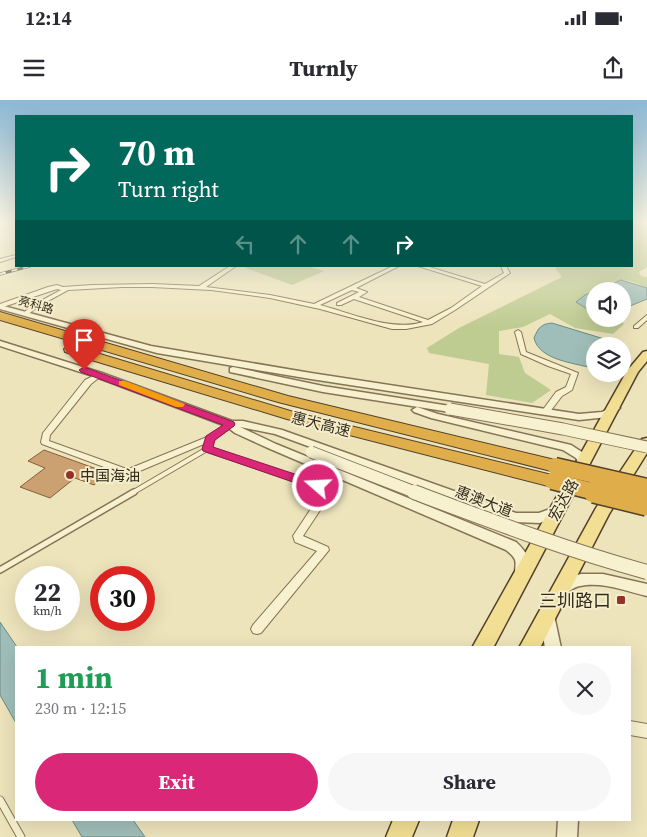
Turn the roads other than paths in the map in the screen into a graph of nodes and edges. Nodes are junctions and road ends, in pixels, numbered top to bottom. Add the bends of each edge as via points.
1 (232, 267) edge
2 (395, 267) edge
3 (423, 267) edge
4 (504, 267) edge
5 (486, 286) junction
6 (200, 288) junction
7 (351, 288) junction
8 (63, 289) junction
9 (355, 297) junction
10 (339, 304) dead end
11 (0, 306) edge
12 (314, 306) junction
13 (25, 314) junction
14 (0, 316) edge
15 (647, 317) edge
16 (430, 323) junction
17 (636, 327) dead end
18 (0, 328) edge
19 (518, 332) dead end
20 (0, 342) edge
21 (152, 348) junction
22 (647, 354) edge
23 (99, 375) junction
24 (387, 400) junction
25 (615, 408) junction
26 (546, 411) junction
27 (230, 424) junction
28 (647, 442) edge
29 (209, 444) junction
30 (647, 447) edge
31 (584, 463) junction
32 (553, 474) junction
33 (647, 487) edge
34 (647, 505) edge
35 (558, 510) junction
36 (2, 569) edge
37 (647, 572) edge
38 (522, 574) junction
39 (647, 590) edge
40 (559, 592) junction
41 (547, 613) junction
42 (257, 629) dead end
43 (483, 646) edge
44 (531, 646) edge
45 (553, 646) edge
46 (631, 728) edge
47 (647, 731) edge
48 (0, 800) edge
49 (406, 821) edge
50 (466, 821) edge
51 (568, 821) edge
52 (21, 837) edge
53 (399, 837) edge
54 (460, 837) edge
55 (567, 837) edge

1 - 6 street
2 - 7 street
3 - 5 street
4 - 5 street via 507,273
5 - 16 street
6 - 8 street via 89,286
6 - 12 street via 237,291
7 - 9 street via 364,292
7 - 12 street
8 - 11 street via 38,291
8 - 13 street via 61,294
9 - 10 street
9 - 16 street
11 - 13 street, 亮科路
12 - 16 street via 392,327 407,328
13 - 21 street, 亮科路
14 - 32 highway, 惠大高速
15 - 17 street
18 - 32 highway, 惠大高速 via 292,416
19 - 26 street via 523,353 575,373 569,388 559,394
20 - 23 street
21 - 24 street via 258,376
21 - 26 street via 311,376
22 - 25 main road, 宏达路 via 633,371
23 - 27 street
23 - 29 street via 88,382 46,435 45,442 123,471 132,471
24 - 30 street, bridge via 564,429
24 - 31 street via 434,416 567,447 581,456
25 - 26 street via 609,414 592,418
25 - 31 main road, 宏达路
27 - 29 street
27 - 35 street via 278,432 515,517 540,518
27 - 37 street, 惠澳大道, bridge via 312,452 529,536
27 - 38 street via 272,446 511,546 523,560
28 - 40 main road via 602,512
29 - 36 lane
29 - 42 street via 318,486 325,495 298,536 324,550
31 - 35 main road, 宏达路
32 - 33 highway, 惠大高速, bridge
32 - 34 highway, 惠大高速, bridge
35 - 38 main road, 宏达路
38 - 43 main road, 宏达路
39 - 40 street via 586,580 570,583
40 - 41 main road
41 - 44 main road
41 - 45 street
46 - 47 street
48 - 52 lane
49 - 53 main road
50 - 54 main road
51 - 55 street

